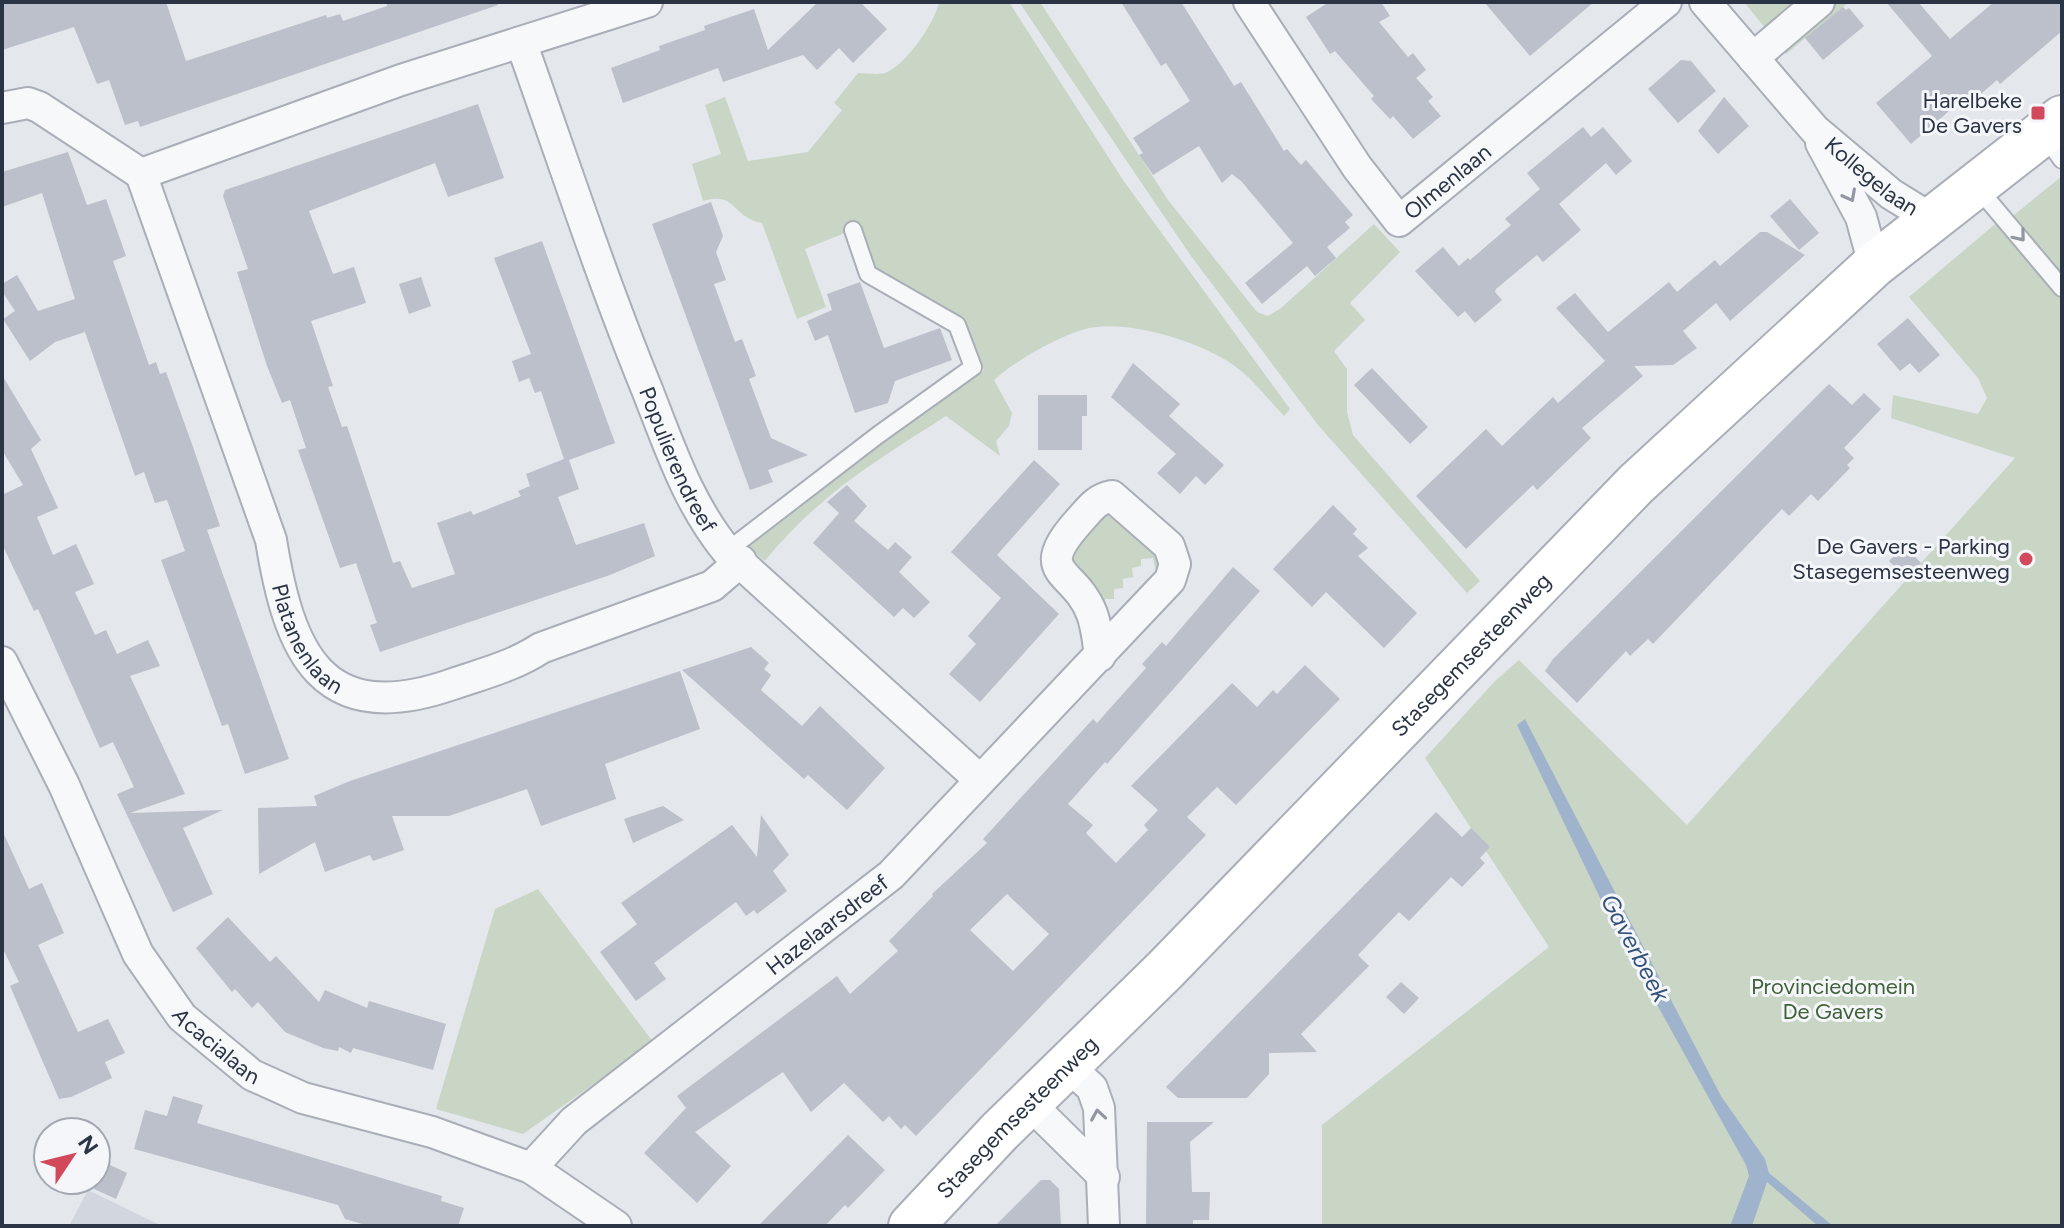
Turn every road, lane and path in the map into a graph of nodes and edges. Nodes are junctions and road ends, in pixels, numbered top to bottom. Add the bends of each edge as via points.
1 (647, 2) edge
2 (1249, 2) edge
3 (1666, 2) edge
4 (1705, 2) edge
5 (1819, 2) edge
6 (521, 42) junction
7 (1753, 58) junction
8 (2, 108) edge
9 (1815, 130) junction
10 (2056, 137) edge
11 (141, 174) junction
12 (1976, 186) junction
13 (1933, 220) junction
14 (853, 230) dead end
15 (1874, 265) junction
16 (2062, 288) edge
17 (734, 556) junction
18 (1100, 656) junction
19 (2, 662) edge
20 (980, 780) junction
21 (1066, 1064) junction
22 (1029, 1103) junction
23 (531, 1168) junction
24 (1104, 1177) junction
25 (616, 1226) edge
26 (911, 1226) edge
27 (1104, 1226) edge

1 - 6 street
2 - 3 street, Olmenlaan via 1357,167 1399,221
4 - 7 street, Kollegelaan
5 - 7 street
6 - 11 street
6 - 17 street, Populierendreef via 684,484 706,525
7 - 9 street, Kollegelaan
8 - 11 street via 28,103 39,107
9 - 13 street, Kollegelaan via 1891,194
9 -> 15 street, Kollegelaan via 1861,217
10 - 12 street, Stasegemsesteenweg
11 - 17 street, Platanenlaan via 271,540 290,621 321,674 344,691 367,698 419,696 521,661 541,648 712,586
12 - 13 street, Stasegemsesteenweg
12 -> 16 lane
13 - 15 street, Stasegemsesteenweg
14 - 17 lane via 868,274 957,325 973,367 866,444
15 - 21 street, Stasegemsesteenweg via 1636,484 1165,970
17 - 20 street, Populierendreef
18 - 18 street, Hazelaarsdreef via 1170,580 1175,564 1169,546 1112,496 1099,499 1060,543 1056,556 1059,570 1092,612
18 - 20 street, Hazelaarsdreef
19 - 23 street, Acacialaan via 64,785 138,954 182,1017 252,1075 303,1098 432,1132
20 - 23 street, Hazelaarsdreef via 863,901 574,1121
21 - 22 street, Stasegemsesteenweg
24 -> 21 street via 1099,1108 1092,1088
22 - 24 street
22 - 26 street, Stasegemsesteenweg
23 - 25 street, Acacialaan
24 - 27 street

